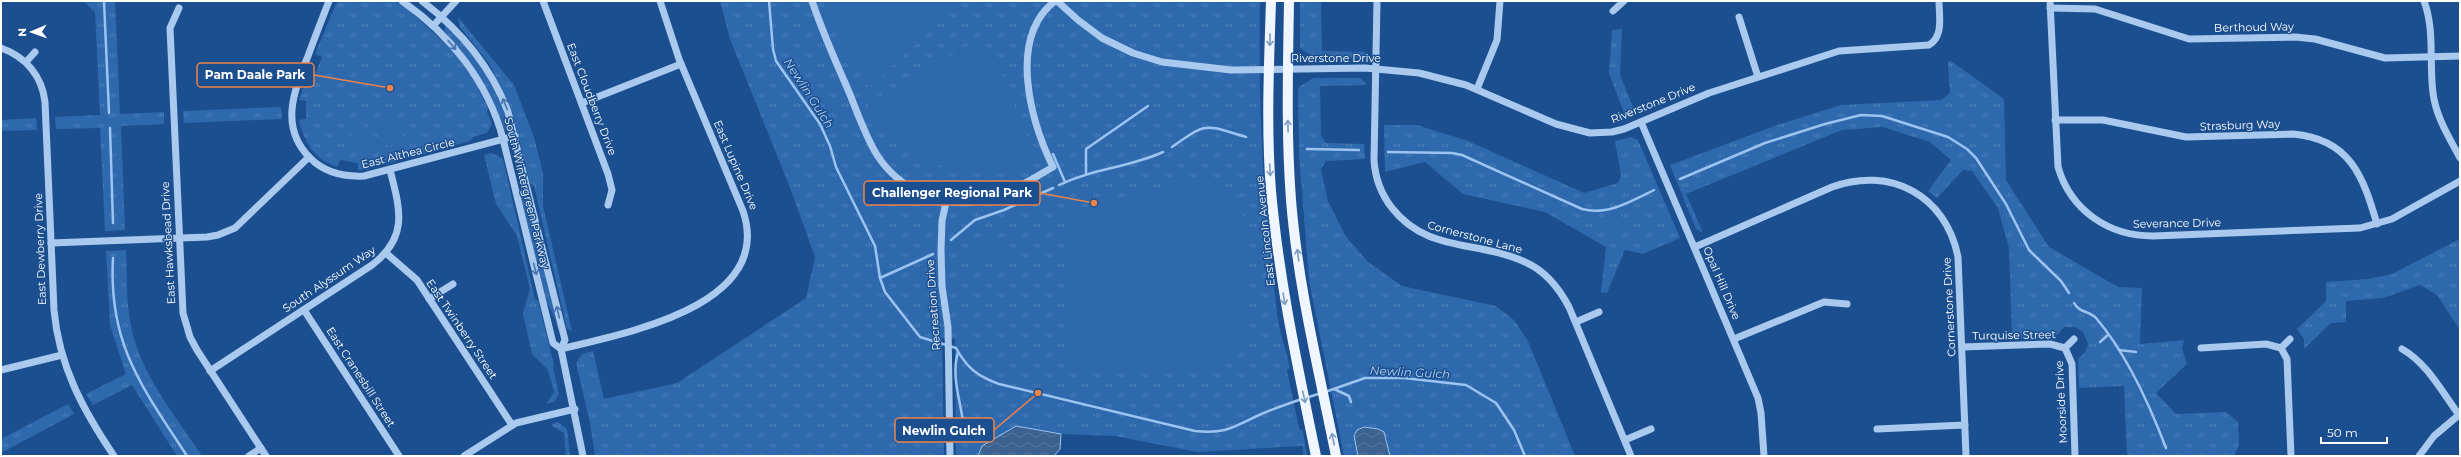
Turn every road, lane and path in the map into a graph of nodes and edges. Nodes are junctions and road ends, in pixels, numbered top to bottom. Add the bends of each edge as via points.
1 (329, 1) edge
2 (402, 1) edge
3 (422, 1) edge
4 (456, 1) edge
5 (543, 1) edge
6 (660, 1) edge
7 (812, 1) edge
8 (1056, 1) edge
9 (1270, 1) edge
10 (1289, 1) edge
11 (1377, 1) edge
12 (1500, 1) edge
13 (1624, 1) edge
14 (1939, 1) edge
15 (2424, 1) edge
16 (2050, 4) edge
17 (178, 8) dead end
18 (1613, 11) dead end
19 (441, 17) junction
20 (1739, 17) dead end
21 (433, 26) junction
22 (1, 48) edge
23 (35, 52) dead end
24 (2460, 56) edge
25 (2431, 57) junction
26 (26, 62) junction
27 (681, 64) junction
28 (1288, 68) junction
29 (1269, 69) junction
30 (1375, 69) junction
31 (1758, 77) junction
32 (1477, 89) junction
33 (582, 103) junction
34 (2055, 120) junction
35 (1641, 122) junction
36 (515, 136) junction
37 (503, 139) junction
38 (309, 157) junction
39 (2460, 158) edge
40 (390, 170) junction
41 (2460, 181) edge
42 (946, 202) junction
43 (608, 205) dead end
44 (2377, 224) junction
45 (179, 238) junction
46 (52, 243) junction
47 (1695, 247) junction
48 (386, 253) junction
49 (453, 284) dead end
50 (429, 299) junction
51 (1846, 304) dead end
52 (304, 310) junction
53 (1599, 312) dead end
54 (1576, 322) junction
55 (1734, 339) junction
56 (2074, 339) dead end
57 (2290, 339) dead end
58 (1962, 347) junction
59 (2065, 348) junction
60 (2201, 348) dead end
61 (2282, 348) junction
62 (561, 349) junction
63 (2402, 349) dead end
64 (62, 355) junction
65 (1, 370) edge
66 (210, 371) junction
67 (575, 409) junction
68 (2459, 415) edge
69 (512, 425) junction
70 (1965, 425) junction
71 (1651, 429) dead end
72 (1877, 429) dead end
73 (1624, 440) junction
74 (261, 448) junction
75 (114, 456) edge
76 (249, 456) edge
77 (266, 456) edge
78 (399, 456) edge
79 (464, 456) edge
80 (583, 456) edge
81 (950, 456) edge
82 (1316, 456) edge
83 (1336, 456) edge
84 (1631, 456) edge
85 (1764, 456) edge
86 (1966, 456) edge
87 (2075, 456) edge
88 (2291, 456) edge
89 (2419, 456) edge

1 - 38 street, East Althea Circle via 294,90 291,106 294,132
2 - 21 street, South Wintergreen Parkway
3 - 19 street, South Wintergreen Parkway
4 - 19 street
5 - 33 street, East Cloudberry Drive
6 - 27 street, East Lupine Drive
7 - 42 street via 878,156 889,170 908,186
8 - 29 street via 1095,33 1147,58 1185,66 1231,70
8 - 42 street via 1042,16 1031,38 1027,68 1029,88 1042,140 1053,168 987,200
9 -> 29 main road, East Lincoln Avenue
10 - 28 main road
11 - 30 street, Cornerstone Lane
12 - 32 street via 1497,40
13 - 18 street
14 - 31 street, Riverstone Drive via 1939,30 1935,40 1929,45 1847,49
15 - 25 street via 2429,20
16 - 25 street, Berthoud Way via 2095,9 2182,38 2301,37 2378,57
16 - 34 street, Severance Drive
17 - 45 street, East Hawksbead Drive via 170,28
19 - 21 street
36 -> 19 street, South Wintergreen Parkway via 505,104 488,73 468,43
20 - 31 street
21 -> 37 street, South Wintergreen Parkway via 476,78 492,107
22 - 26 street, East Dewberry Drive
23 - 26 street
24 - 25 street, Berthoud Way
25 - 39 street via 2436,108
26 - 46 street, East Dewberry Drive via 37,76 44,95
27 - 33 street
27 - 62 street, East Lupine Drive via 745,216 749,242 743,262 727,283 665,320
28 - 29 street, Riverstone Drive
28 - 30 street, Riverstone Drive
83 -> 28 main road via 1299,268 1291,201
29 -> 82 main road, East Lincoln Avenue via 1271,191 1284,300
30 - 32 street, Riverstone Drive via 1419,73
30 - 54 street, Cornerstone Lane via 1374,167 1381,189 1390,205 1407,224 1426,236 1509,256 1531,265 1557,287
31 - 35 street, Riverstone Drive via 1709,93
32 - 35 street, Riverstone Drive via 1556,124 1581,132 1612,132
33 - 43 street, East Cloudberry Drive via 611,182 611,199
34 - 44 street, Strasburg Way via 2103,120 2186,137 2293,134 2311,136 2333,146 2351,162 2365,186
34 - 44 street, Severance Drive via 2057,159 2067,189 2077,204 2092,217 2121,233 2153,236 2299,231 2353,229
35 - 47 street, Opal Hill Drive
36 - 37 street, East Althea Circle
62 -> 36 street, South Wintergreen Parkway via 565,340
37 - 40 street, East Althea Circle
37 -> 62 street, South Wintergreen Parkway via 553,343
38 - 40 street, East Althea Circle via 325,170 347,176 364,176
38 - 45 street via 235,228 218,235
40 - 48 street, South Alyssum Way via 399,204 400,220 395,238
41 - 44 street, Severance Drive via 2399,215
42 - 81 street, Recreation Drive via 942,221 941,250 942,292 948,327
45 - 46 street
45 - 66 street, East Hawksbead Drive via 184,322
46 - 64 street, East Dewberry Drive via 55,318
47 - 55 street, Opal Hill Drive
47 - 58 street, Cornerstone Drive via 1842,184 1866,179 1901,186 1914,191 1932,205 1954,242 1959,265
48 - 50 street, East Twinberry Street via 412,275
48 - 52 street, South Alyssum Way
49 - 50 street
50 - 69 street, East Twinberry Street
51 - 55 street via 1824,302
52 - 66 street, South Alyssum Way
52 - 78 street, East Cranesbill Street
53 - 54 street
54 - 73 street, Cornerstone Lane
55 - 85 street, Opal Hill Drive via 1760,405
56 - 59 street
57 - 61 street
58 - 59 street, Turquise Street via 2050,344
58 - 70 street, Cornerstone Drive
59 - 87 street, Moorside Drive via 2072,364
60 - 61 street via 2266,344
61 - 88 street via 2287,359
62 - 67 street, South Wintergreen Parkway
63 - 68 street via 2423,366
64 - 65 street
64 - 75 street, East Dewberry Drive via 80,402
66 - 74 street, East Hawksbead Drive
67 - 69 street
67 - 80 street, South Wintergreen Parkway
68 - 89 street via 2434,436
69 - 79 street
70 - 72 street
70 - 86 street, Cornerstone Drive
71 - 73 street
73 - 84 street, Cornerstone Lane
74 - 76 street
74 - 77 street, East Hawksbead Drive

